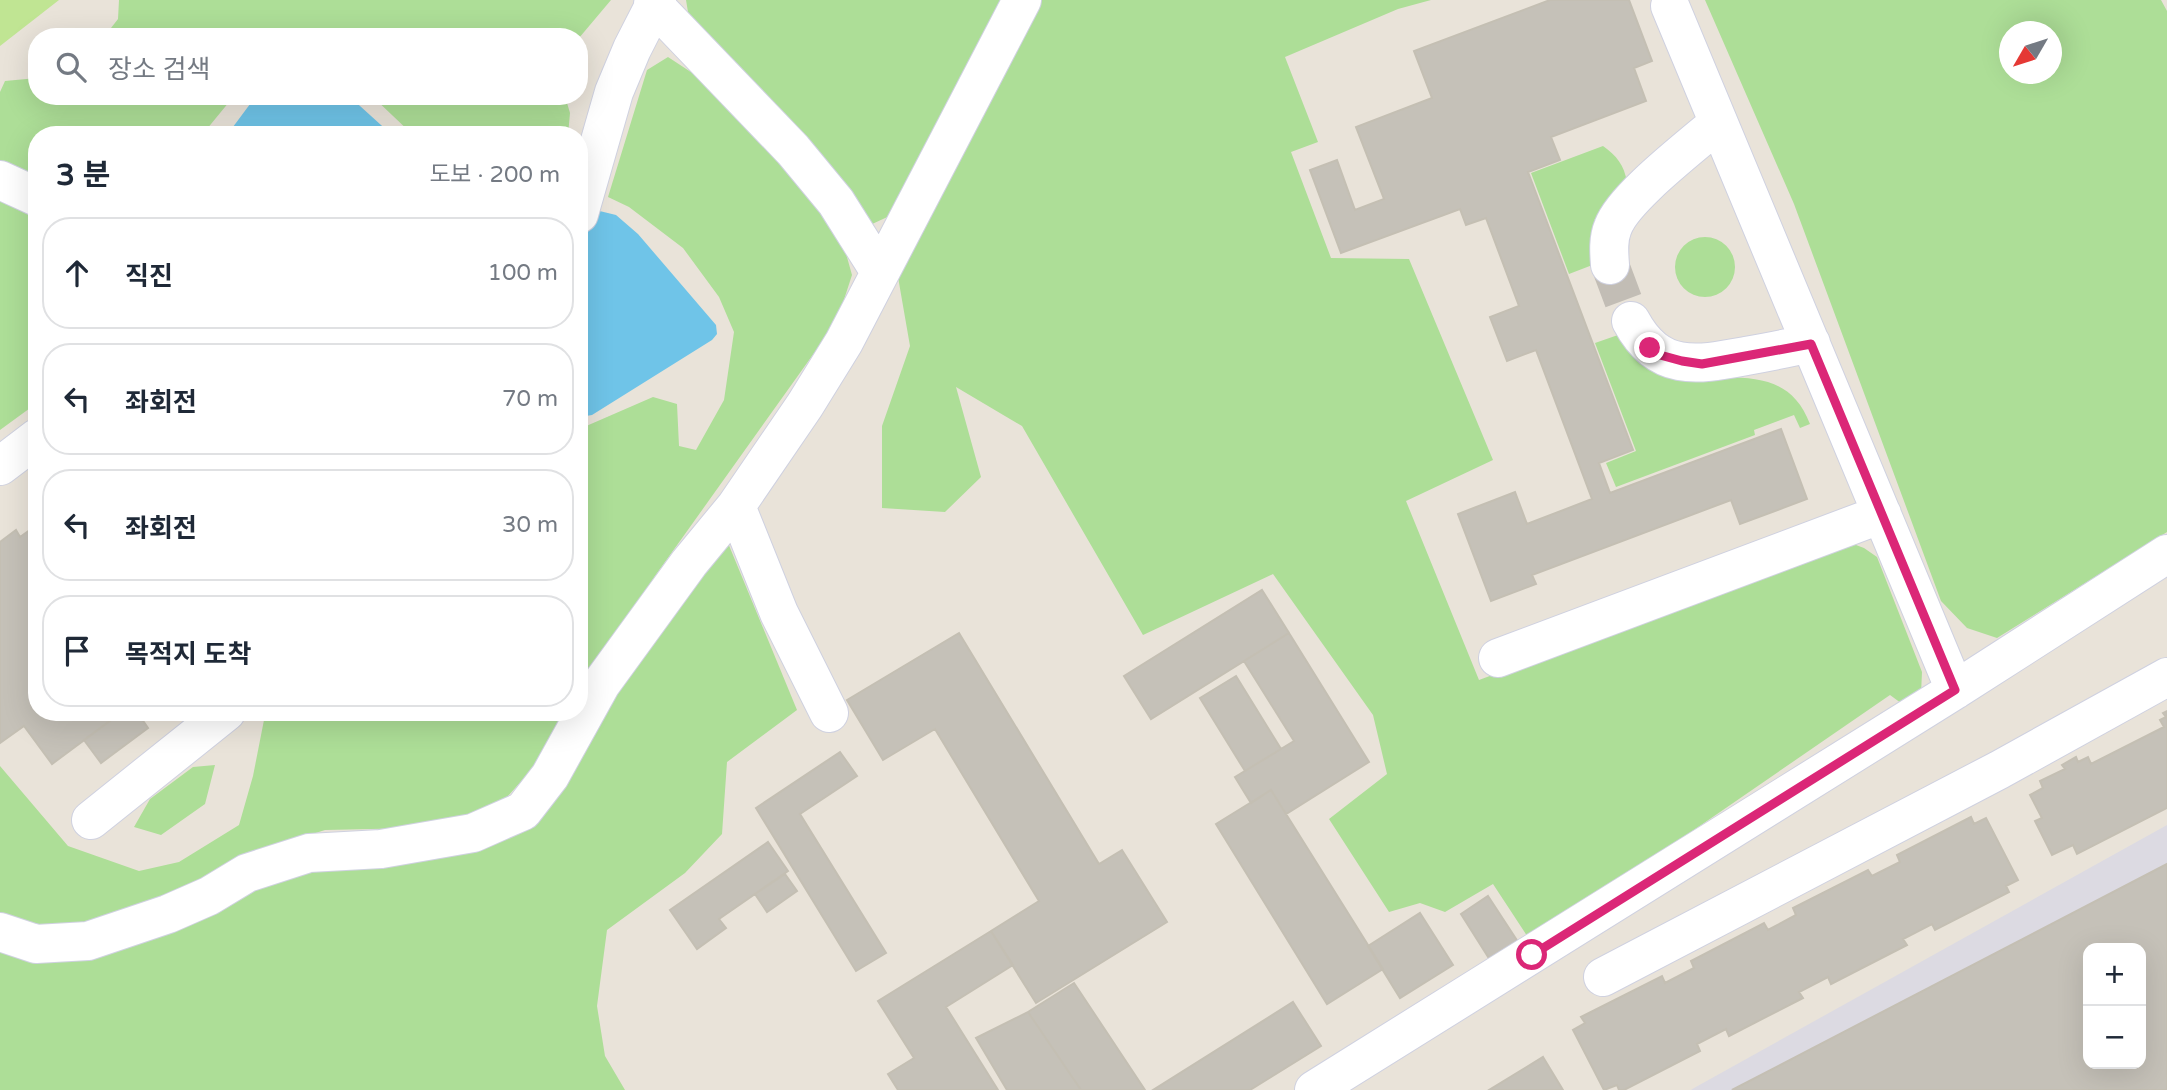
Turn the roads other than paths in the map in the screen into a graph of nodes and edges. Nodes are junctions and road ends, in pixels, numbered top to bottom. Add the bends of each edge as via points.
1 (1022, 0) edge
2 (655, 2) edge
3 (1670, 6) dead end
4 (1718, 122) junction
5 (0, 180) edge
6 (588, 184) edge
7 (28, 193) edge
8 (1610, 265) tunnel mouth
9 (880, 272) junction
10 (1631, 321) tunnel mouth
11 (1811, 344) junction
12 (28, 445) edge
13 (0, 466) edge
14 (736, 506) junction
15 (1882, 514) junction
16 (2167, 554) edge
17 (1497, 659) dead end
18 (2167, 677) edge
19 (1955, 690) junction
20 (588, 707) edge
21 (829, 713) dead end
22 (215, 721) edge
23 (580, 721) edge
24 (91, 820) dead end
25 (0, 932) edge
26 (1603, 978) dead end
27 (1314, 1090) edge

1 - 9 street
2 - 6 street via 614,92
2 - 9 street via 793,150 836,202
3 - 4 street
4 - 8 street via 1620,214 1612,228
4 - 11 street
5 - 7 street
9 - 14 street via 844,342
10 - 11 street via 1660,355 1702,364
11 - 15 street
12 - 13 street
14 - 20 street via 689,563
14 - 21 street via 779,613
15 - 17 street
15 - 19 street
16 - 19 street
18 - 26 street
19 - 27 street
22 - 24 street
23 - 25 street via 550,776 523,811 472,833 381,849 309,853 247,873 179,910 88,941 36,944

